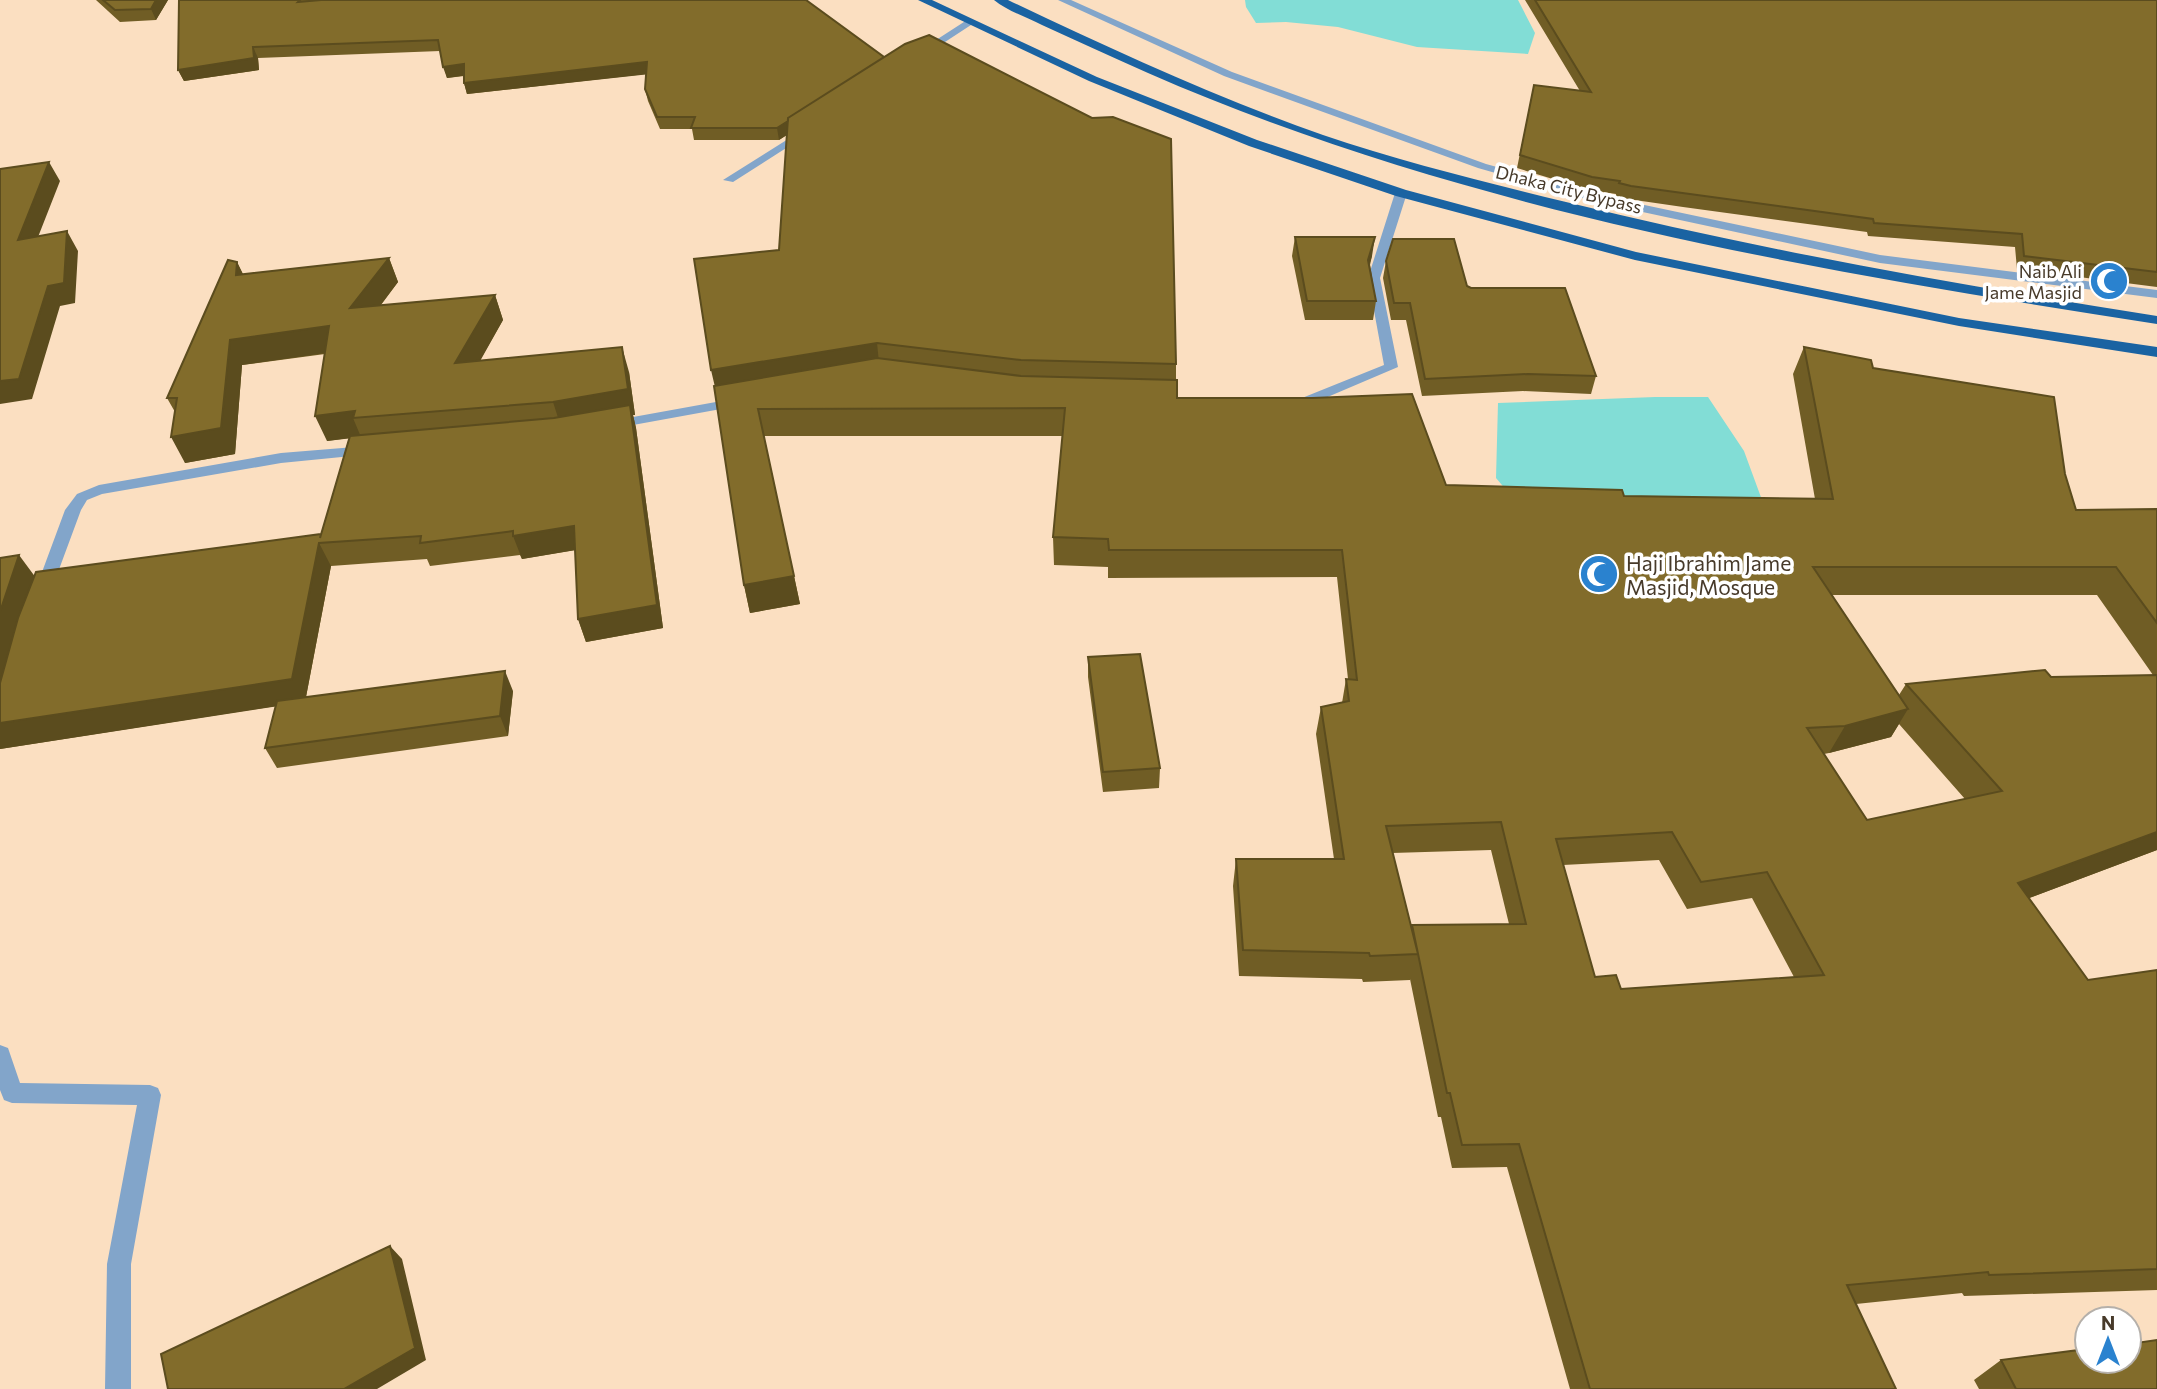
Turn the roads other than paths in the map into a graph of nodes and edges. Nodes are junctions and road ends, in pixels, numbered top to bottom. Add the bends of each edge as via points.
1 (923, 0) edge
2 (999, 0) edge
3 (1063, 0) edge
4 (967, 23) junction
5 (911, 60) edge
6 (811, 127) edge
7 (729, 180) dead end
8 (1401, 193) junction
9 (2157, 294) edge
10 (2157, 320) edge
11 (2157, 352) edge
12 (754, 399) edge
13 (1272, 403) edge
14 (596, 428) edge
15 (388, 449) edge
16 (39, 601) edge
17 (0, 1055) edge
18 (118, 1389) edge

1 - 4 highway
2 - 10 highway, Dhaka City Bypass via 1139,66 1289,127 1431,172 1660,230 1969,291
3 - 9 street via 1228,74 1482,166 1600,199 1880,259
4 - 5 street
4 - 8 highway via 1228,133
6 - 7 street
8 - 11 highway via 1635,256 1959,322
8 - 13 street via 1374,278 1391,367 1299,404
12 - 14 street
15 - 16 street via 281,458 99,490 82,497
17 - 18 street via 12,1093 150,1095 119,1264

